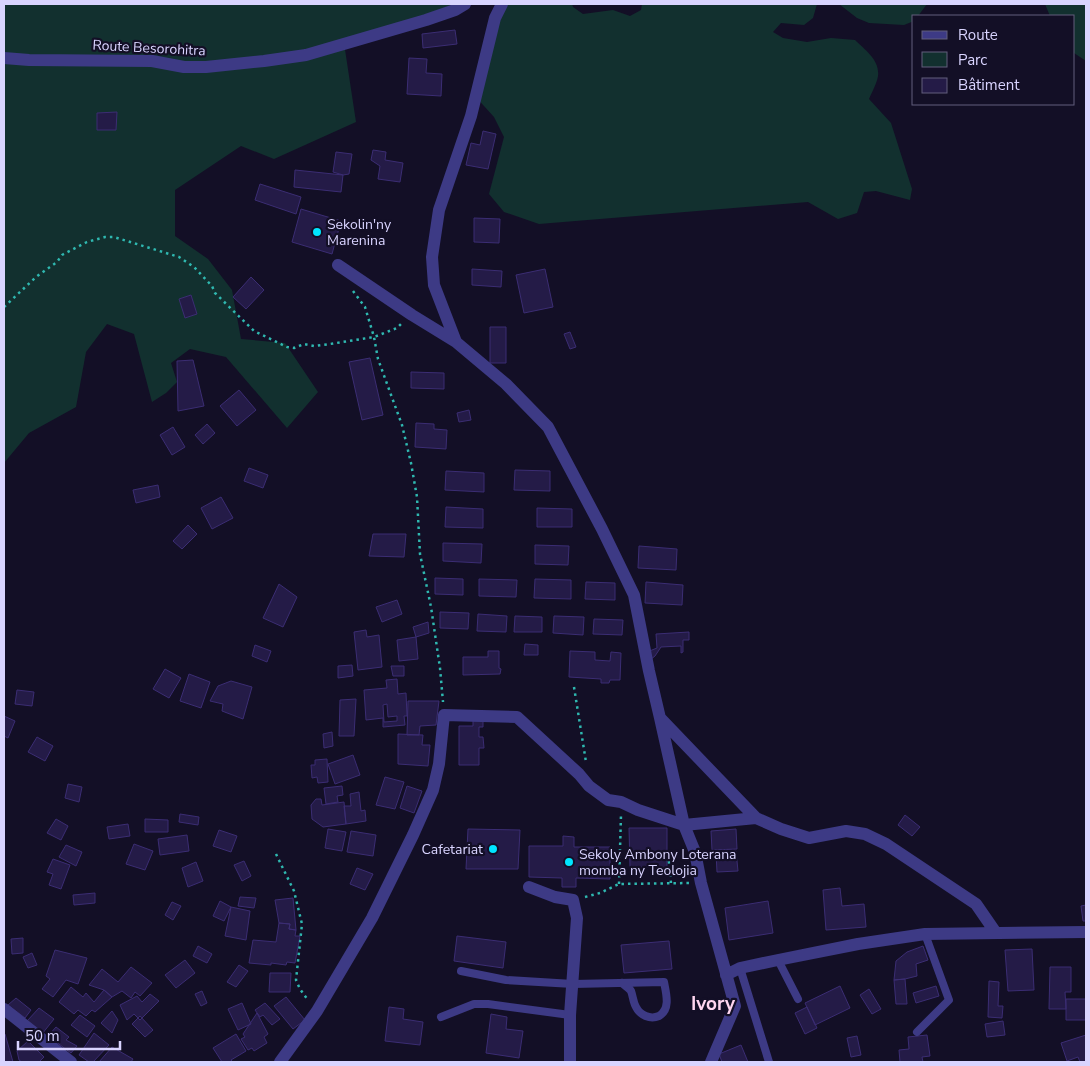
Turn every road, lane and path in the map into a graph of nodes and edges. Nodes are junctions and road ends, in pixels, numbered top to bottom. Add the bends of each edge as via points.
1 (465, 4) edge
2 (502, 4) edge
3 (4, 58) edge
4 (338, 265) dead end
5 (348, 286) dead end
6 (4, 307) edge
7 (412, 315) junction
8 (374, 337) junction
9 (456, 342) junction
10 (574, 687) dead end
11 (444, 715) junction
12 (660, 718) junction
13 (589, 786) junction
14 (621, 802) junction
15 (756, 818) junction
16 (684, 825) junction
17 (695, 852) junction
18 (276, 854) dead end
19 (671, 883) junction
20 (701, 883) junction
21 (619, 884) junction
22 (529, 887) dead end
23 (573, 900) junction
24 (1086, 932) edge
25 (996, 933) junction
26 (925, 934) junction
27 (778, 960) junction
28 (740, 968) junction
29 (461, 971) dead end
30 (726, 975) junction
31 (622, 983) junction
32 (573, 984) junction
33 (798, 999) dead end
34 (4, 1009) edge
35 (317, 1011) junction
36 (570, 1015) junction
37 (441, 1017) dead end
38 (917, 1032) dead end
39 (71, 1062) edge
40 (280, 1062) edge
41 (570, 1062) edge
42 (711, 1062) edge
43 (769, 1062) edge

1 - 3 street, Route Besorohitra via 426,20 306,55 264,61 184,67 152,61
2 - 9 street via 495,18 471,116 439,210 432,257 434,286
4 - 7 street
5 - 8 path via 365,307
6 - 8 path via 62,255 87,242 114,237 179,257 194,267 254,331 288,347
7 - 8 path via 397,328
7 - 9 street
8 - 11 path via 411,463 417,497 420,554 431,607
9 - 12 street via 506,384 548,427 634,595
10 - 13 path
11 - 13 street via 517,716
11 - 35 street via 433,790 372,918
12 - 15 street
12 - 16 street
13 - 14 street via 608,800
14 - 16 street
14 - 21 path
15 - 16 street
15 - 25 street via 809,838 846,831 865,834 886,844 976,904
16 - 17 street
17 - 19 path via 668,852
17 - 20 street
18 - 35 path via 294,890 302,924 296,980
19 - 20 path
19 - 21 path
20 - 30 street
21 - 23 path
22 - 23 street via 554,897
23 - 32 street via 577,918
24 - 25 street
25 - 26 street
26 - 27 street
26 - 38 lane via 949,1000
27 - 28 street
27 - 33 lane
28 - 30 street
28 - 43 lane
29 - 32 lane via 506,980
30 - 42 street via 735,1006
31 - 31 lane via 664,982 667,1005 664,1013 648,1018 641,1014 631,991
31 - 32 lane
32 - 36 street
34 - 39 street
35 - 40 street
36 - 37 lane via 474,1004
36 - 41 street

